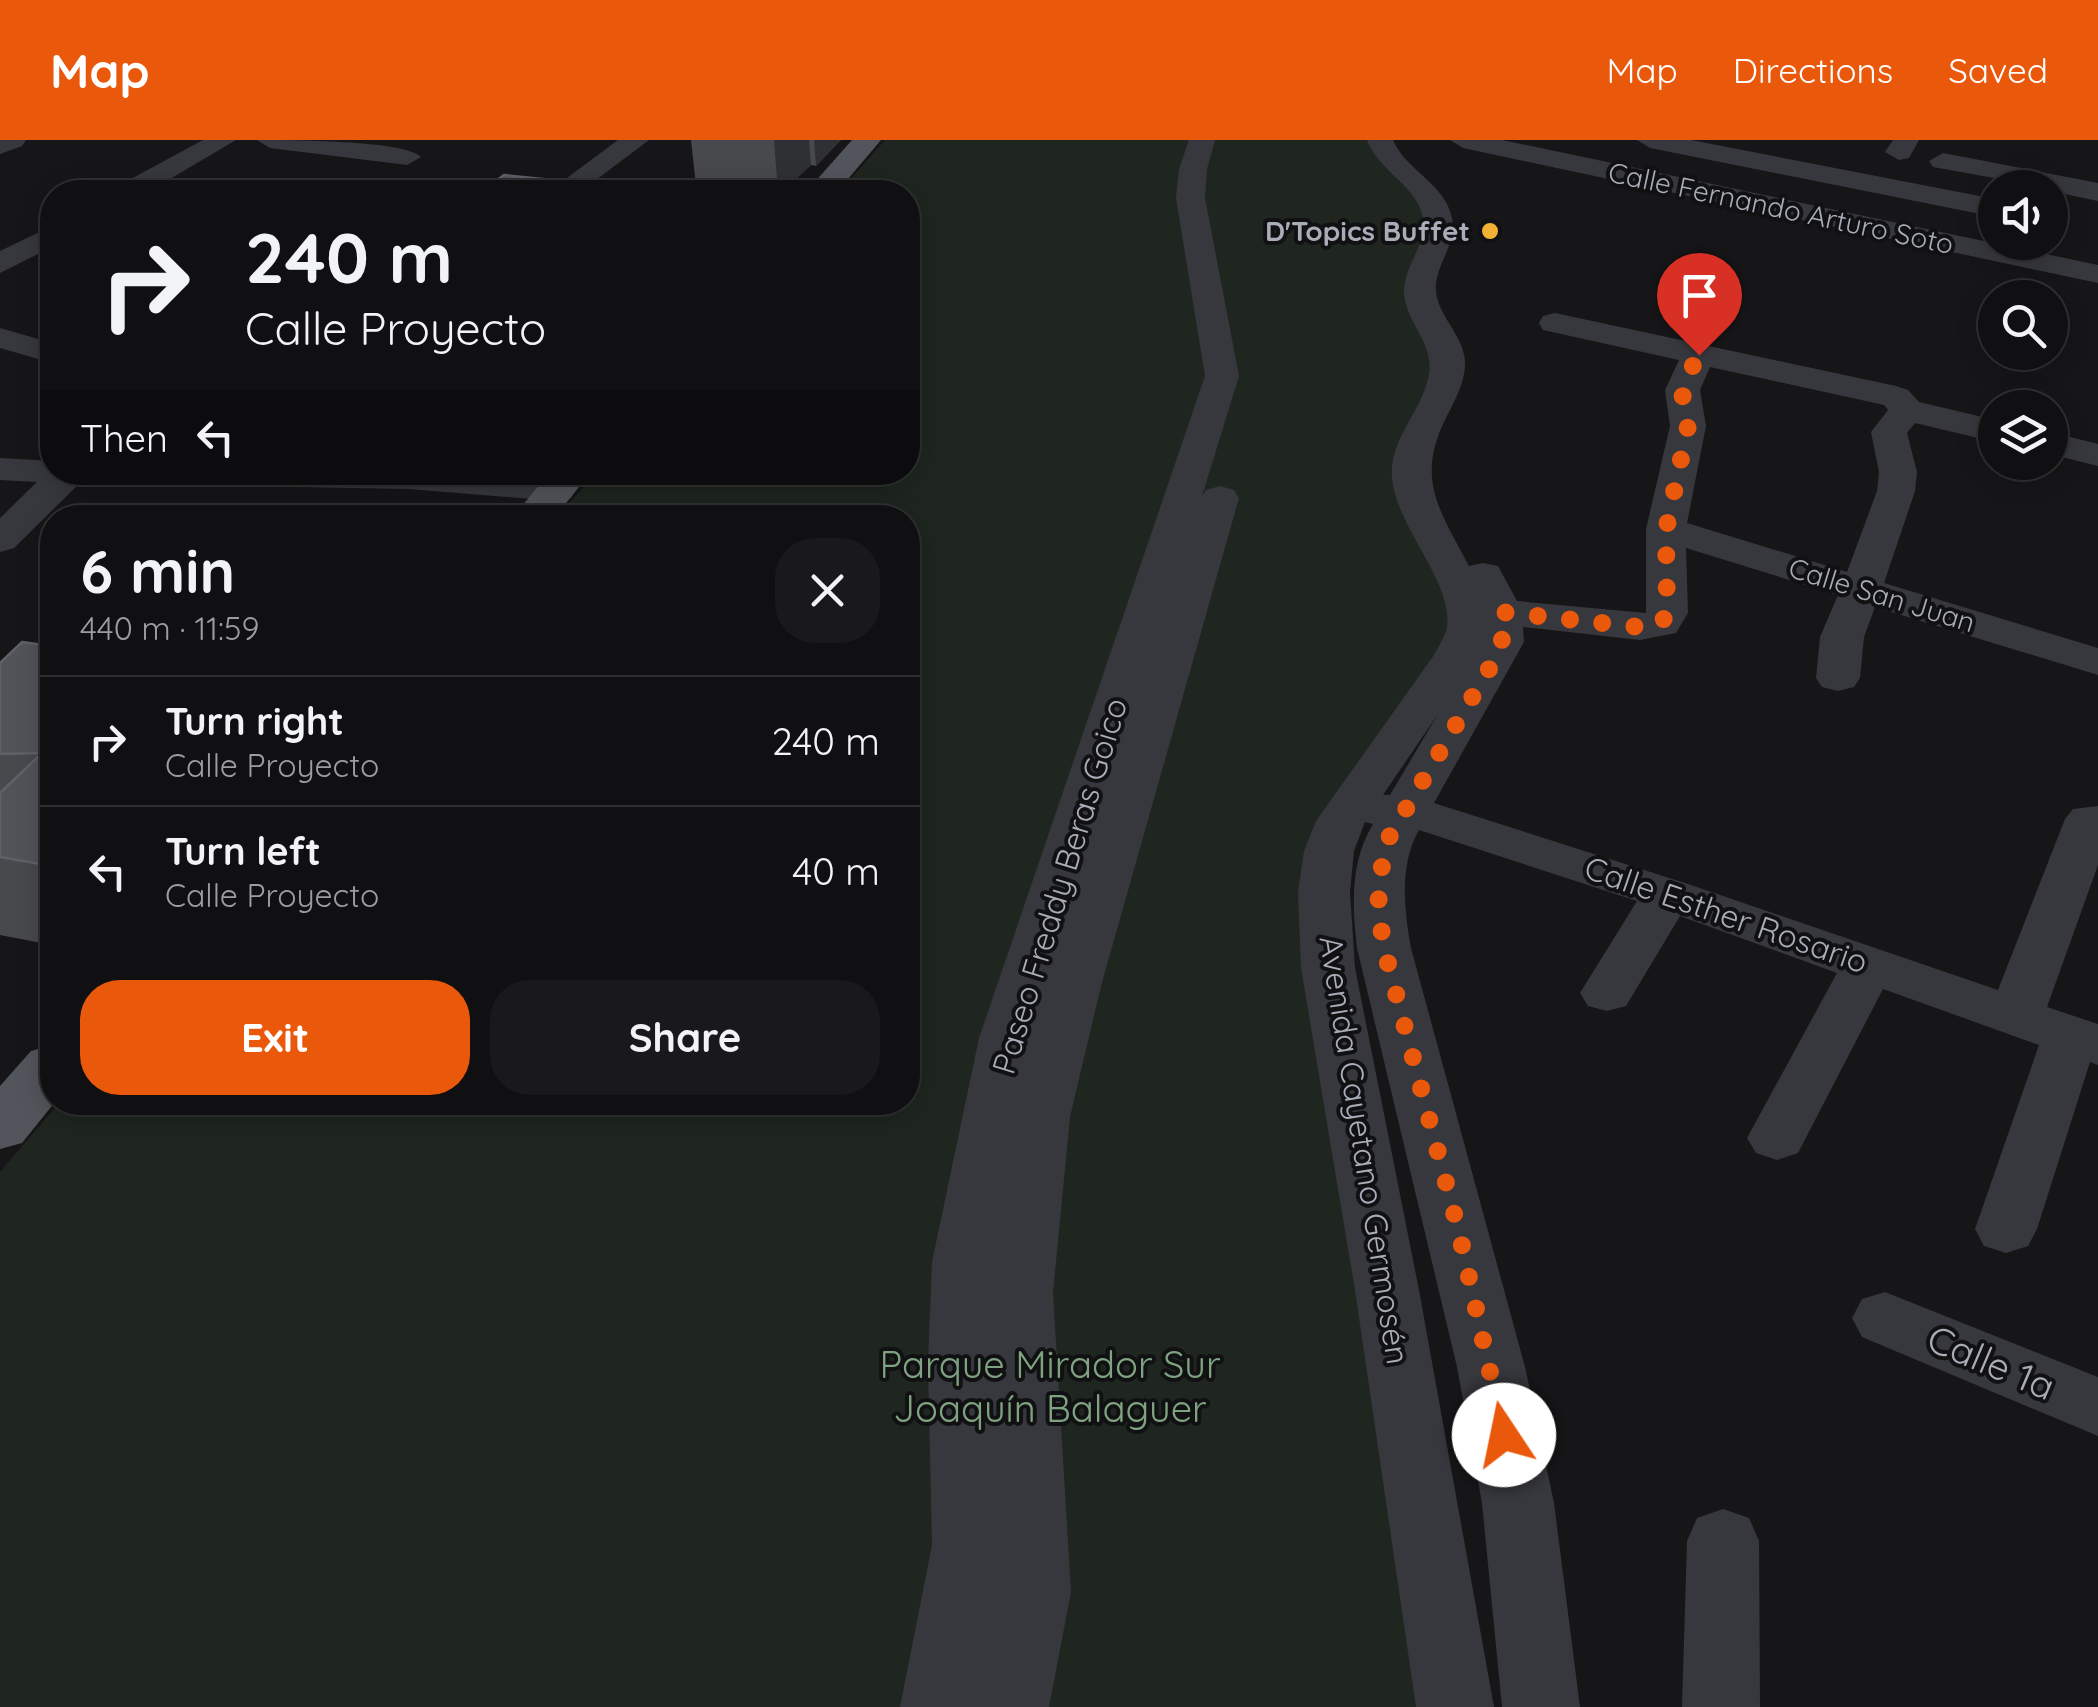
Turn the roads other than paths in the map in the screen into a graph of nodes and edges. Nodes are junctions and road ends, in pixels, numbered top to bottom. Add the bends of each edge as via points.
1 (14, 140) edge
2 (223, 140) edge
3 (270, 140) edge
4 (436, 140) edge
5 (636, 140) edge
6 (867, 140) edge
7 (1202, 140) edge
8 (1229, 140) edge
9 (1380, 140) edge
10 (1416, 140) edge
11 (1464, 140) edge
12 (1650, 140) edge
13 (0, 146) edge
14 (1868, 146) dead end
15 (1902, 146) edge
16 (407, 157) junction
17 (150, 180) edge
18 (371, 180) edge
19 (579, 180) edge
20 (832, 180) edge
21 (2098, 192) edge
22 (1978, 205) edge
23 (40, 241) edge
24 (0, 264) edge
25 (2098, 274) edge
26 (1555, 322) dead end
27 (0, 338) edge
28 (40, 350) edge
29 (1699, 355) junction
30 (1907, 410) junction
31 (1978, 426) edge
32 (2068, 448) edge
33 (2098, 455) edge
34 (0, 469) edge
35 (40, 471) edge
36 (57, 485) edge
37 (477, 485) edge
38 (554, 493) edge
39 (1666, 530) junction
40 (0, 540) edge
41 (1861, 587) junction
42 (1501, 612) junction
43 (2092, 649) edge
44 (1838, 678) dead end
45 (1348, 810) junction
46 (1407, 810) junction
47 (2081, 816) edge
48 (1667, 894) junction
49 (1868, 962) junction
50 (1608, 993) dead end
51 (2061, 1032) edge
52 (40, 1080) edge
53 (0, 1127) edge
54 (1776, 1138) dead end
55 (2006, 1229) dead end
56 (1885, 1318) dead end
57 (2098, 1408) edge
58 (1722, 1541) dead end
59 (939, 1707) edge
60 (1010, 1707) edge
61 (1455, 1707) edge
62 (1541, 1707) edge
63 (1721, 1707) edge

1 - 13 street
2 - 17 street
3 - 16 street
4 - 16 street
5 - 19 street
6 - 20 main road
7 - 59 street, Paseo Freddy Beras Goico via 1190,209 1216,318 1222,376 1007,1038 964,1262 968,1545
8 - 60 street, Paseo Freddy Beras Goico via 1217,212 1250,332 1252,387 1040,1117 1021,1293 1034,1592
9 - 45 street, Avenida Cayetano Germosén via 1438,214 1420,291 1448,363 1412,448 1411,477 1429,536 1465,599 1468,628
10 - 42 street via 1469,205 1446,308 1479,368 1445,458 1444,481
11 - 25 street, Calle Fernando Arturo Soto
12 - 22 street
14 - 15 street
15 - 21 street
16 - 18 street
23 - 24 street
26 - 29 street
27 - 28 street
29 - 30 street via 1896,397
29 - 39 street via 1686,378 1688,426
30 - 31 street
30 - 41 street via 1889,432 1896,491
32 - 33 street
34 - 35 street
36 - 40 street
37 - 38 street
39 - 41 street, Calle San Juan
39 - 42 street via 1667,613 1661,624
41 - 43 street, Calle San Juan
41 - 44 street via 1842,637
42 - 46 street, Avenida Cayetano Germosén via 1502,642 1492,664
45 - 46 street, Calle Esther Rosario
45 - 61 street, Avenida Cayetano Germosén via 1329,851 1328,968
46 - 48 street, Calle Esther Rosario
46 - 62 street, Avenida Cayetano Germosén via 1384,846 1378,878 1384,948 1491,1366 1518,1503
47 - 51 street
48 - 49 street, Calle Esther Rosario
48 - 50 street
49 - 51 street, Calle Esther Rosario
49 - 54 street
51 - 55 street
52 - 53 main road
56 - 57 street, Calle 1a
58 - 63 street

